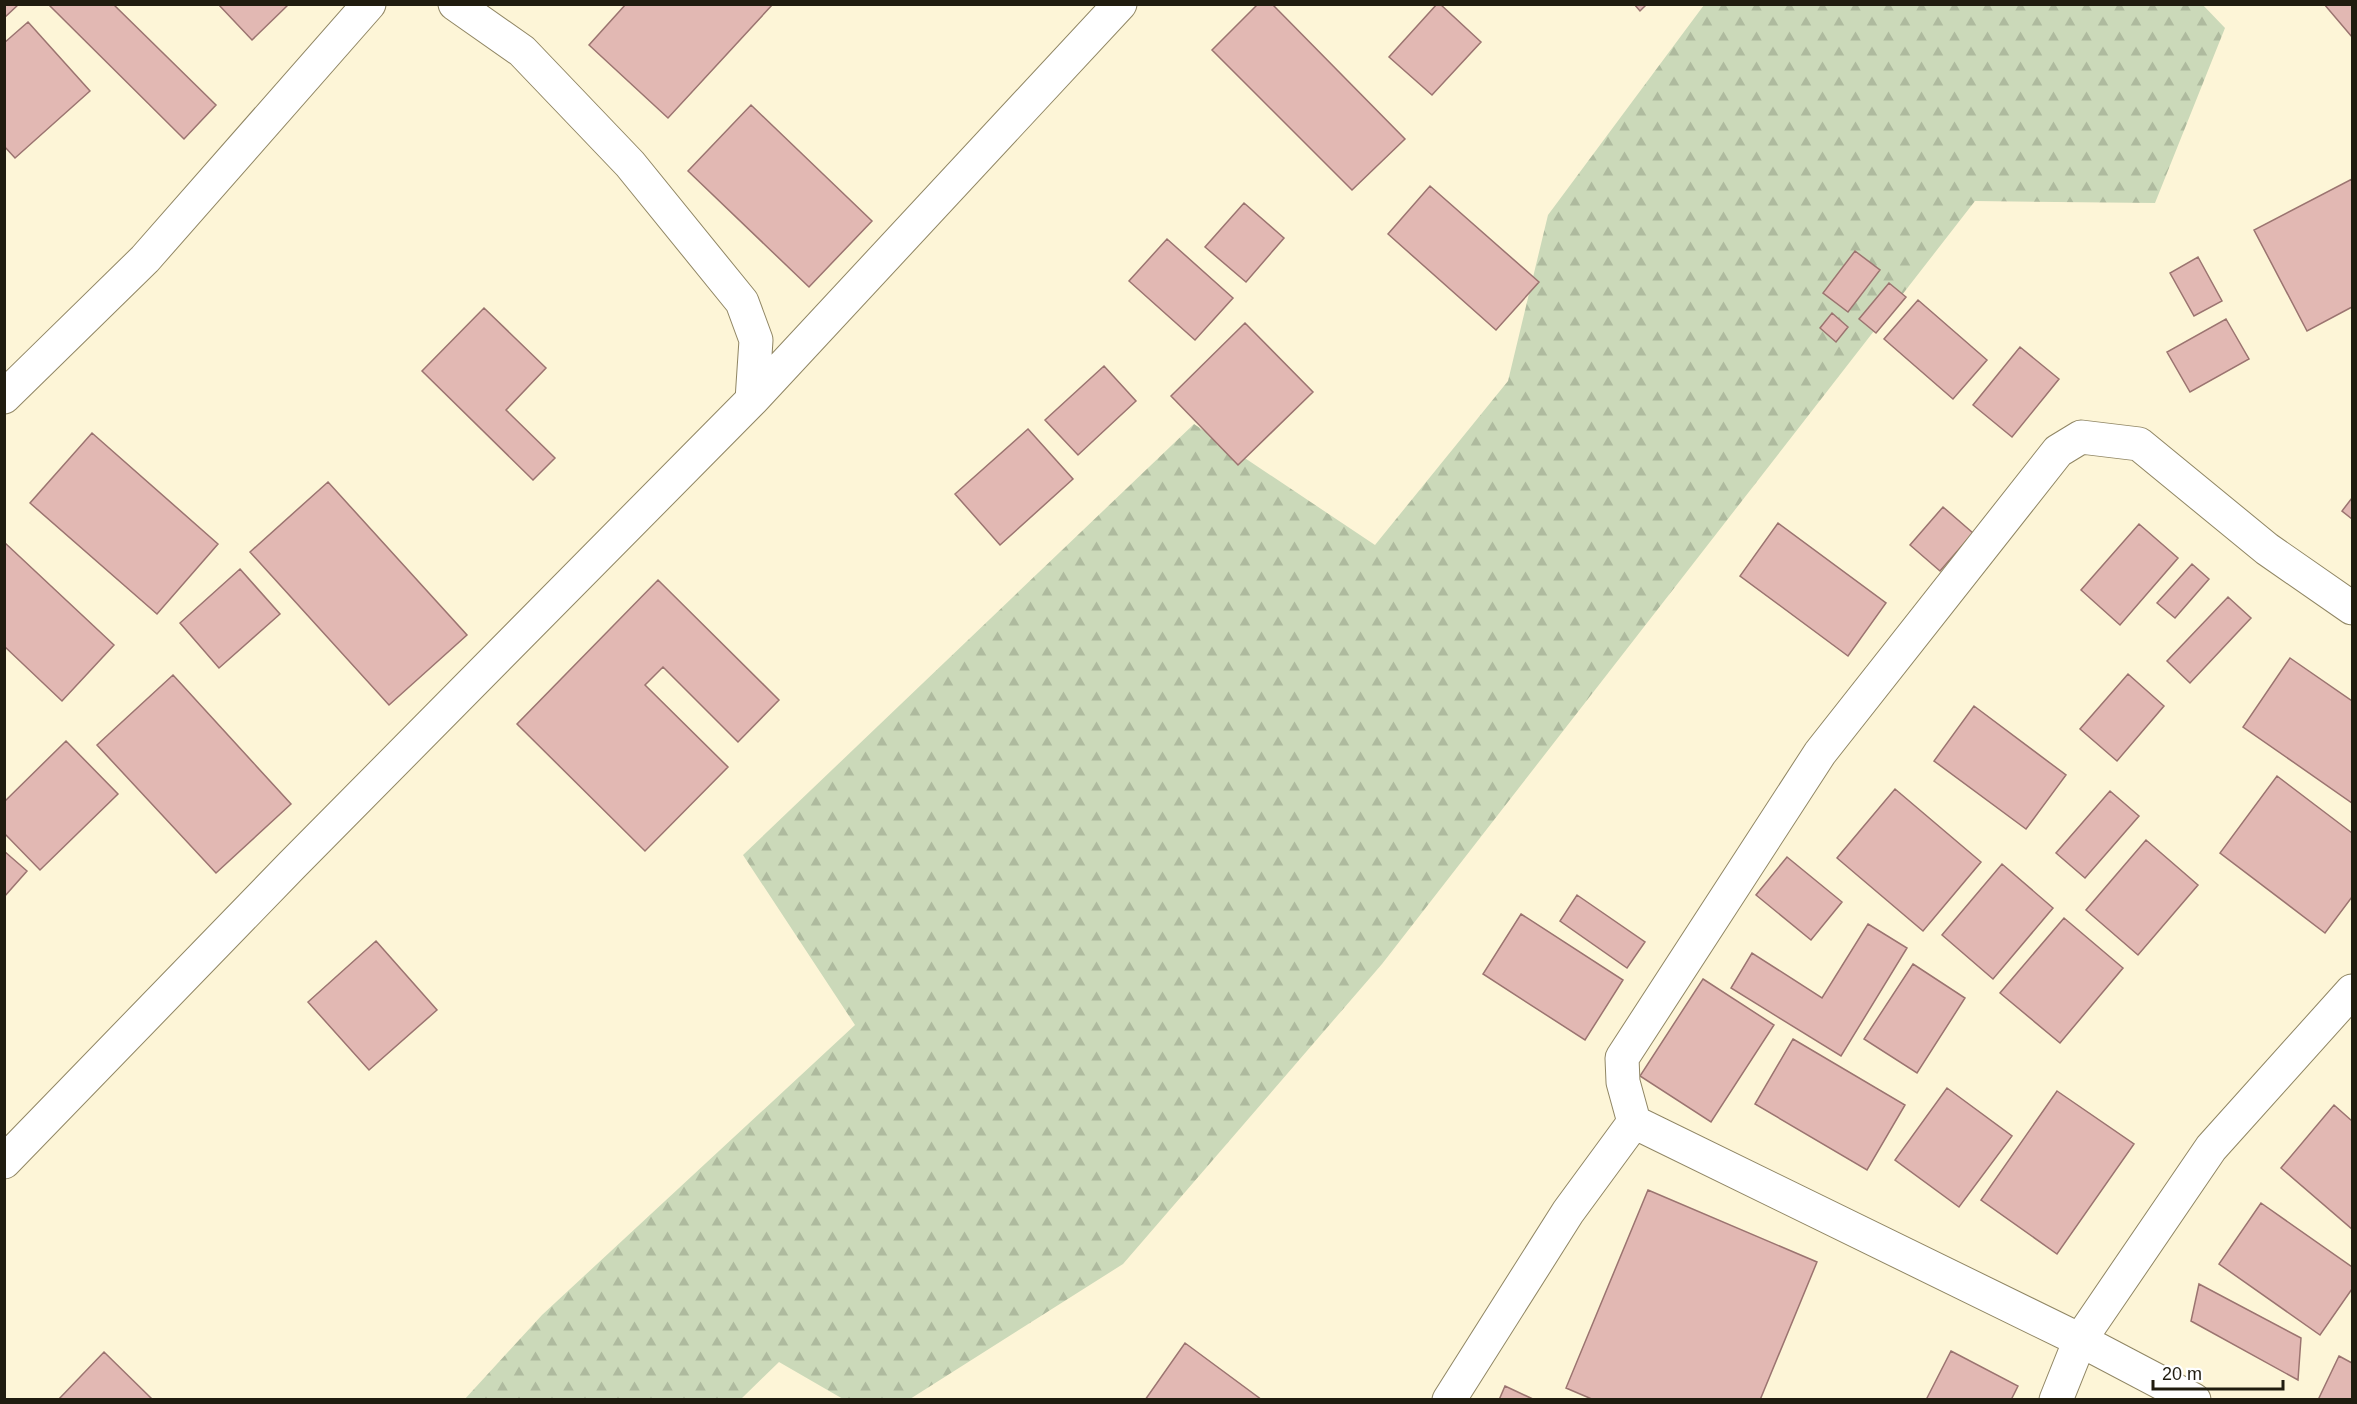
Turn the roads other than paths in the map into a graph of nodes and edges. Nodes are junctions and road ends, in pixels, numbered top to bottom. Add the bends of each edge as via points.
1 (369, 4) edge
2 (455, 4) edge
3 (1120, 4) edge
4 (4, 398) edge
5 (752, 400) junction
6 (2352, 608) edge
7 (2352, 991) edge
8 (1634, 1122) junction
9 (4, 1162) edge
10 (2080, 1340) junction
11 (1449, 1400) edge
12 (2056, 1400) edge
13 (2194, 1400) edge

1 - 4 street via 145,259
2 - 5 street via 522,51 630,164 742,302 756,340
3 - 5 street
5 - 9 street
6 - 8 street via 2267,549 2139,444 2081,437 2058,451 1820,753 1622,1058 1623,1082
7 - 10 street via 2211,1148
8 - 10 street
8 - 11 street via 1568,1212
10 - 12 street
10 - 13 street

